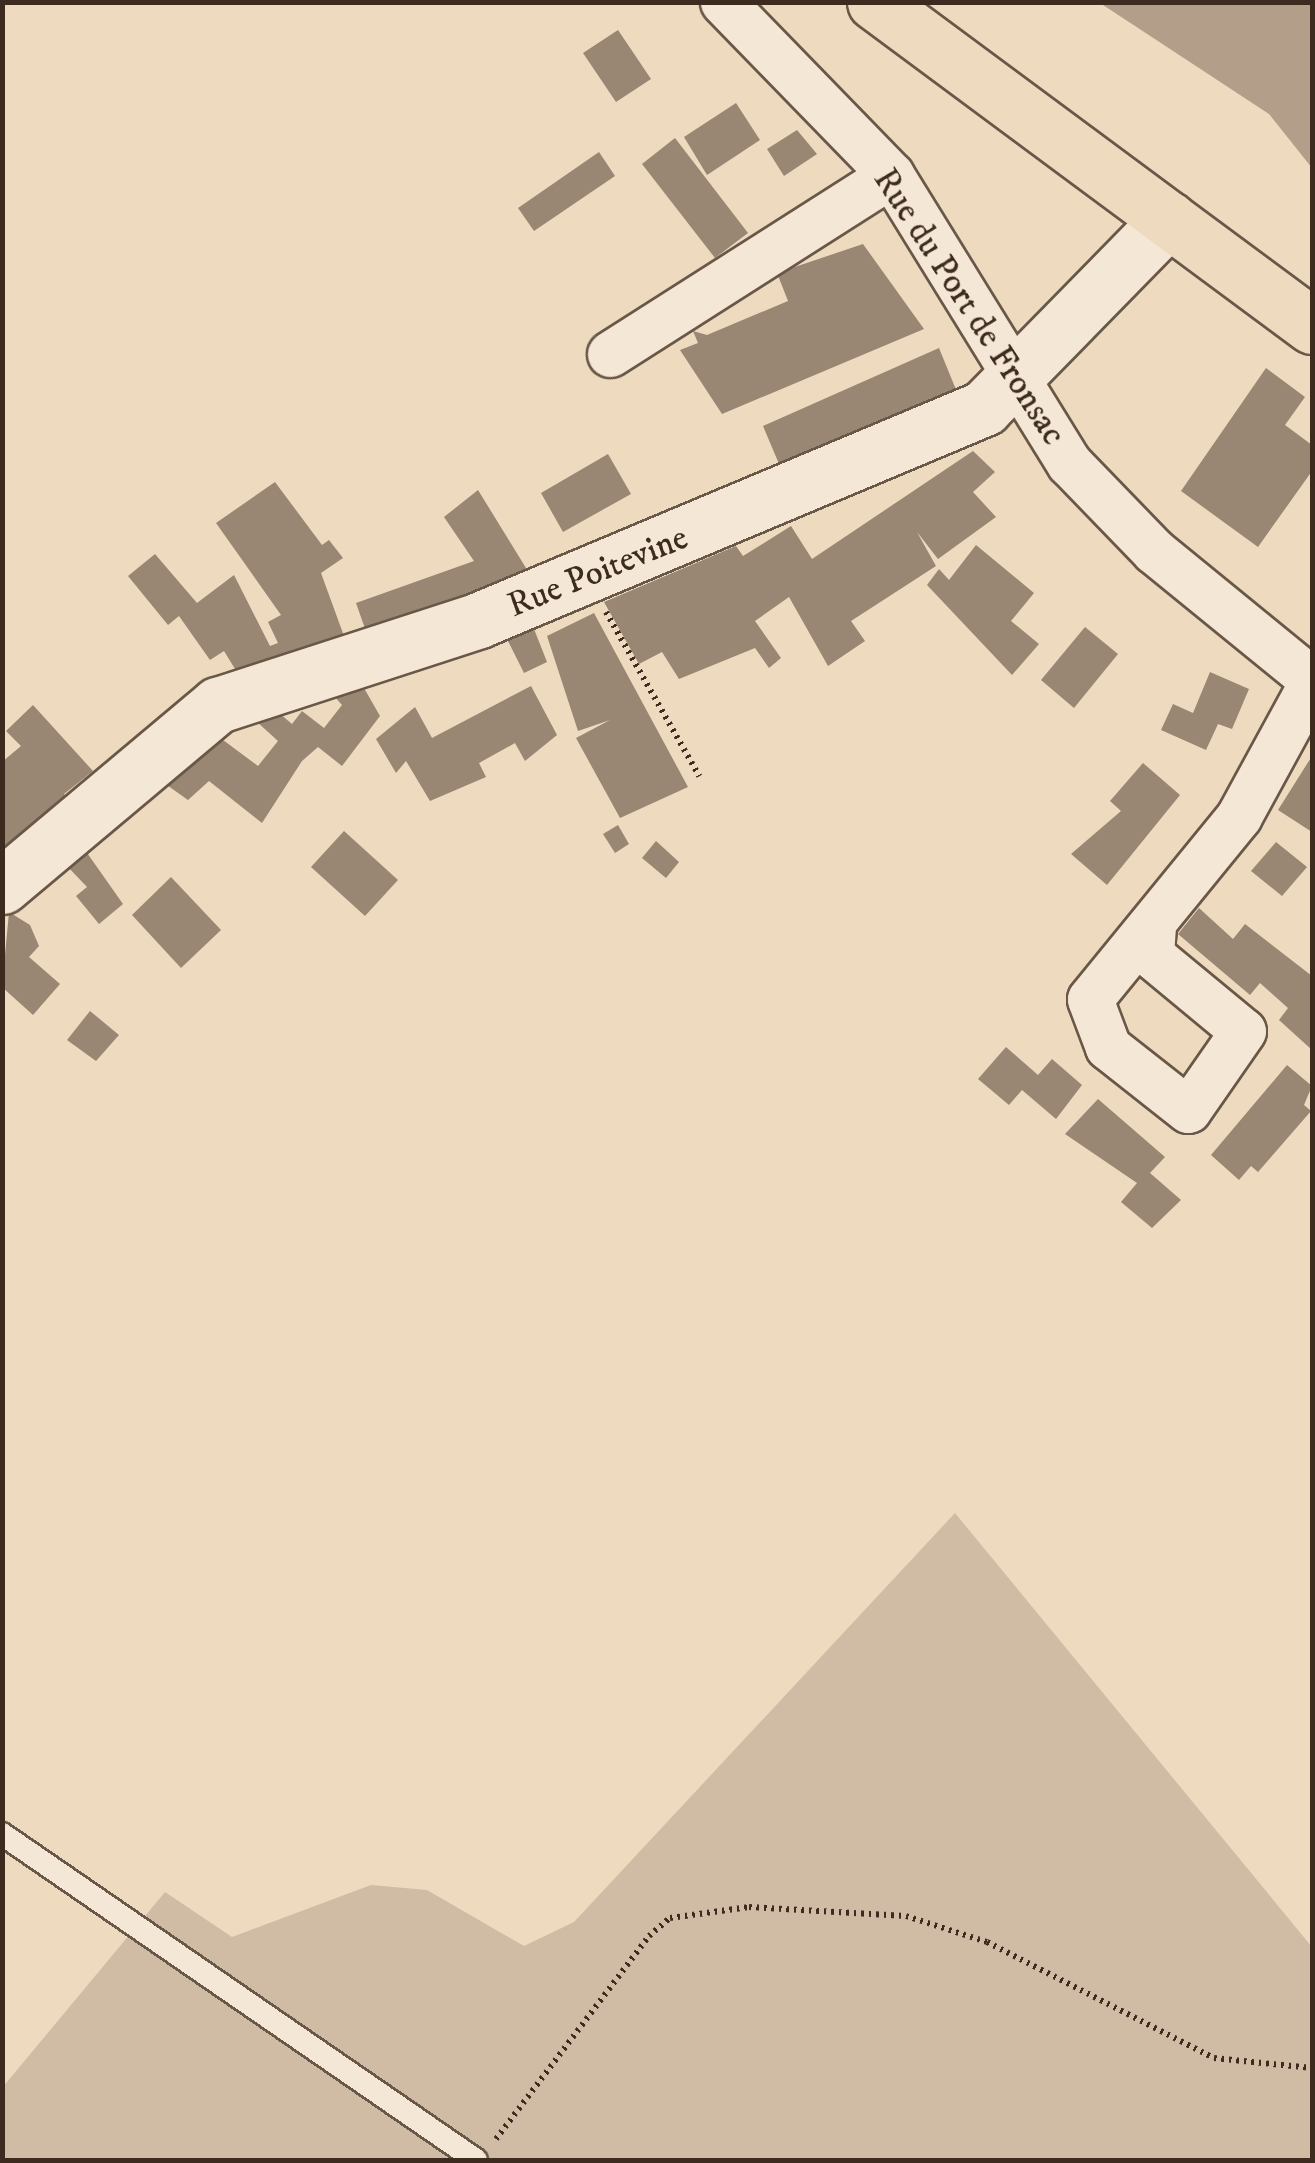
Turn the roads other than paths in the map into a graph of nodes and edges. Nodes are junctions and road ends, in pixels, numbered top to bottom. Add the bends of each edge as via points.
1 (723, 2) edge
2 (875, 2) edge
3 (891, 175) junction
4 (1169, 219) junction
5 (1312, 326) edge
6 (610, 354) dead end
7 (1012, 383) junction
8 (1312, 681) edge
9 (2, 886) edge
10 (1153, 926) dead end
11 (2, 1834) edge
12 (483, 2153) edge

1 - 3 street, Rue du Port de Fronsac
2 - 4 main road
3 - 6 street
3 - 7 street, Rue du Port de Fronsac
4 - 5 main road
4 - 7 street, Rue Poitevine
7 - 8 street, Rue du Port de Fronsac via 1069,463 1154,551
7 - 9 street, Rue Poitevine via 948,428 585,576 218,705
8 - 10 street via 1239,816
11 - 12 lane

